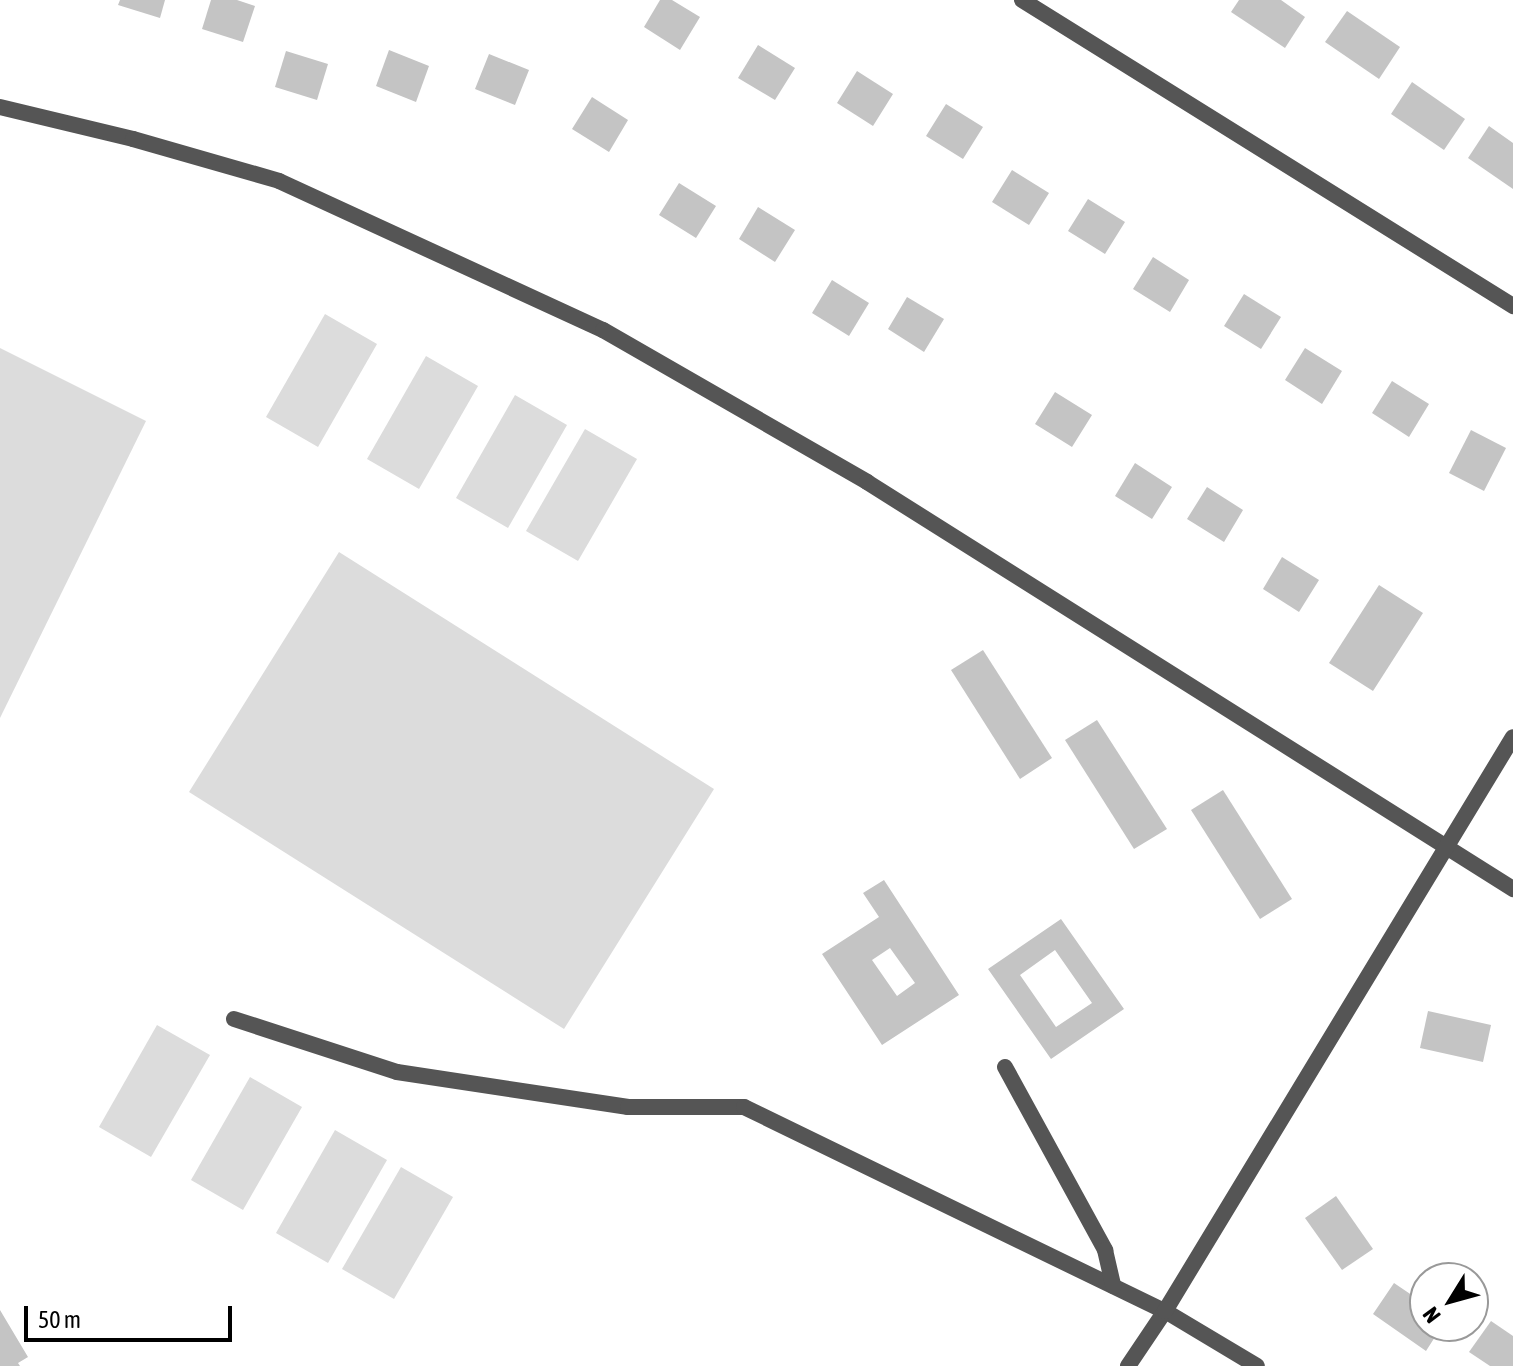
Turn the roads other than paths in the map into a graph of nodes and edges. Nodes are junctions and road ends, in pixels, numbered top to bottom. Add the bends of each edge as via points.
1 (1022, 0) edge
2 (0, 107) edge
3 (1513, 306) edge
4 (1513, 737) edge
5 (1447, 849) junction
6 (1513, 889) edge
7 (234, 1019) dead end
8 (1005, 1067) dead end
9 (1113, 1286) junction
10 (1165, 1311) junction
11 (1128, 1366) edge
12 (1257, 1366) edge

1 - 3 street
2 - 5 street via 279,181 603,330 867,482
4 - 5 street
5 - 6 street
5 - 10 street
7 - 9 street via 397,1072 628,1107 744,1107
8 - 9 street via 1105,1250
9 - 10 street
10 - 11 street
10 - 12 street

